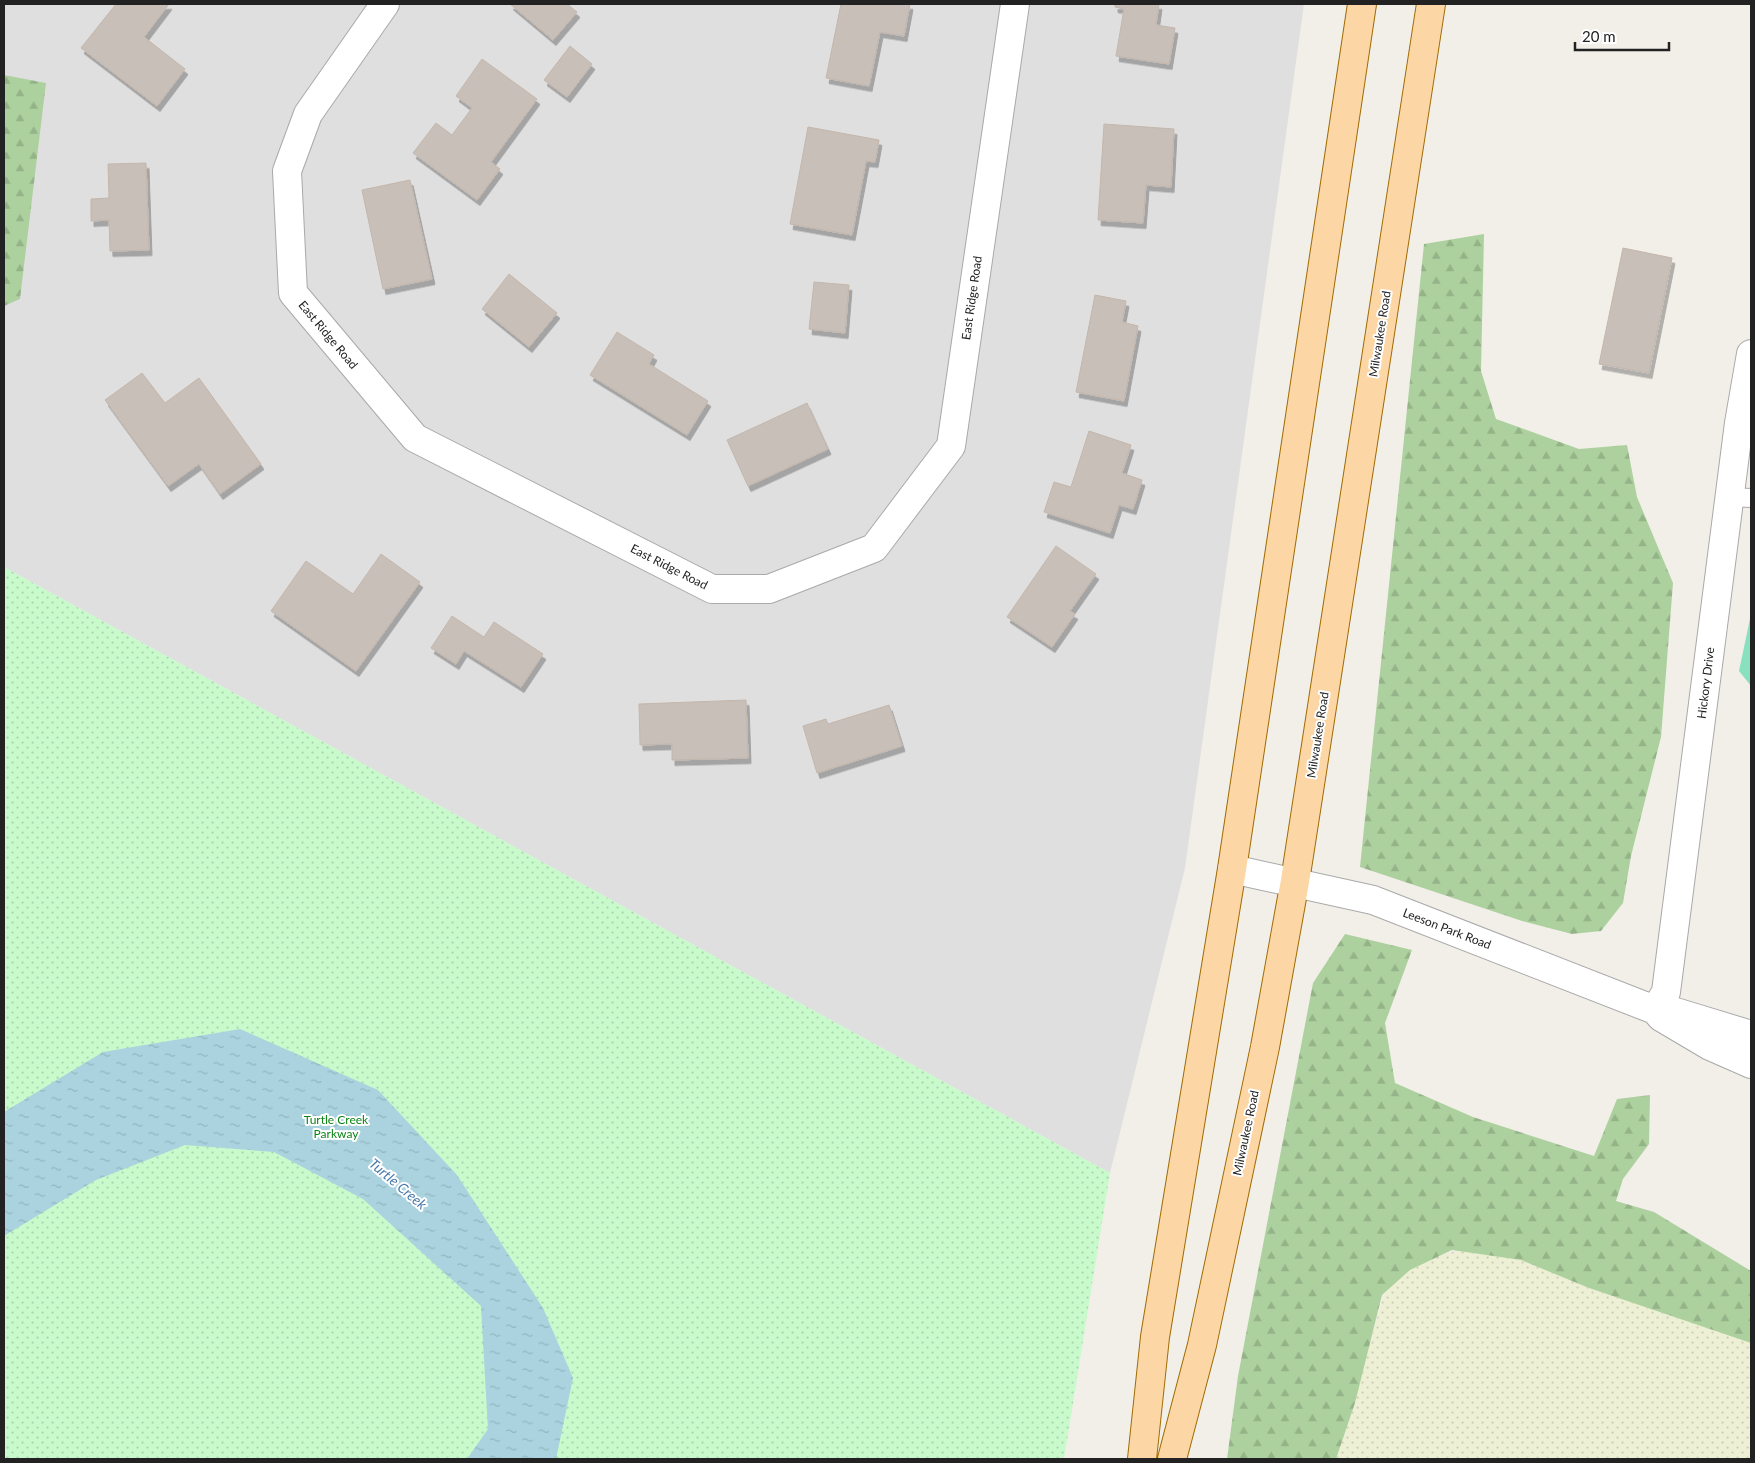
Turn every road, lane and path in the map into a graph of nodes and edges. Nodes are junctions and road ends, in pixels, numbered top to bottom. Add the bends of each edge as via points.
1 (385, 4) edge
2 (1015, 4) edge
3 (1362, 4) edge
4 (1431, 4) edge
5 (1751, 354) edge
6 (1740, 497) edge
7 (1232, 869) junction
8 (1295, 882) junction
9 (1655, 1010) junction
10 (1751, 1035) edge
11 (1751, 1064) edge
12 (1142, 1459) edge
13 (1172, 1459) edge

1 - 2 street, East Ridge Road via 308,114 287,171 293,293 415,438 712,589 769,589 874,548 951,446
3 - 7 main road
4 - 8 main road, Milwaukee Road
5 - 6 street, Hickory Drive
6 - 9 street, Hickory Drive via 1666,992
7 - 8 street, Leeson Park Road
7 - 12 main road via 1155,1337
8 - 9 street, Leeson Park Road via 1373,900
8 - 13 main road, Milwaukee Road via 1204,1335
9 - 10 street, Leeson Park Road via 1665,1009
9 - 11 street, Leeson Park Road via 1661,1018 1710,1046

